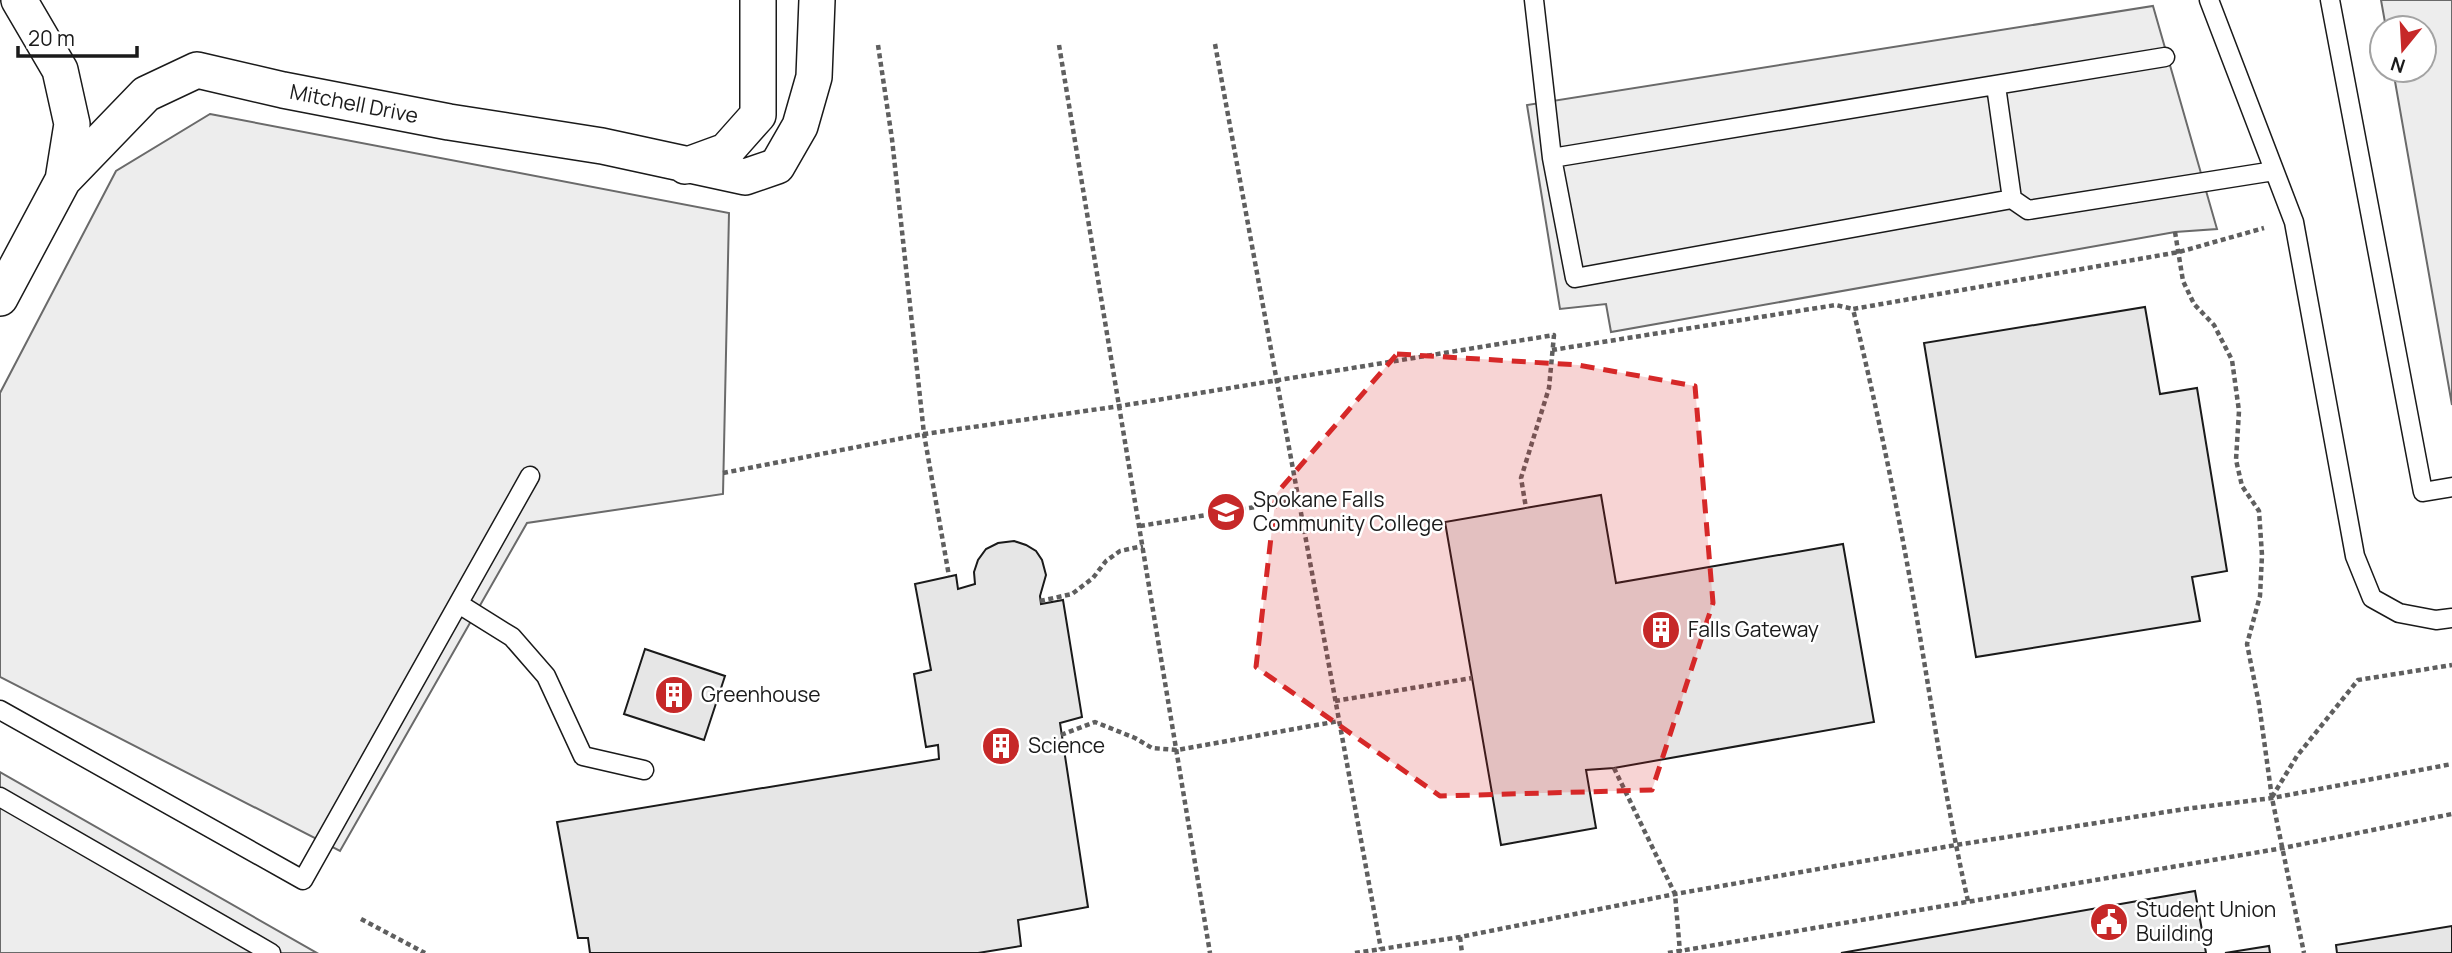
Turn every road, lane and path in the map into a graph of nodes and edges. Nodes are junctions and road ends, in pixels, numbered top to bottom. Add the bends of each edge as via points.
1 (19, 0) edge
2 (758, 0) edge
3 (817, 0) edge
4 (1534, 0) edge
5 (2208, 0) edge
6 (2330, 0) edge
7 (1215, 44) dead end
8 (878, 45) dead end
9 (1059, 45) dead end
10 (2165, 57) dead end
11 (1996, 86) junction
12 (1552, 158) junction
13 (685, 166) junction
14 (2274, 171) junction
15 (63, 180) junction
16 (2012, 199) junction
17 (2264, 228) dead end
18 (2175, 232) dead end
19 (2179, 252) junction
20 (0, 298) edge
21 (1853, 309) junction
22 (1552, 351) junction
23 (1276, 380) junction
24 (1120, 407) junction
25 (924, 434) junction
26 (723, 472) dead end
27 (530, 476) dead end
28 (2452, 487) edge
29 (1298, 500) junction
30 (1526, 508) dead end
31 (1140, 526) junction
32 (1143, 546) junction
33 (949, 576) dead end
34 (1040, 601) dead end
35 (459, 604) junction
36 (2452, 618) edge
37 (2452, 665) edge
38 (1472, 678) dead end
39 (1335, 701) junction
40 (0, 709) edge
41 (1339, 721) junction
42 (1062, 735) dead end
43 (1177, 750) junction
44 (2452, 764) edge
45 (1614, 768) dead end
46 (644, 769) dead end
47 (0, 797) edge
48 (2272, 798) junction
49 (2452, 814) edge
50 (1956, 845) junction
51 (2283, 848) junction
52 (1675, 894) junction
53 (1968, 901) junction
54 (361, 919) dead end
55 (1460, 937) junction
56 (1381, 948) junction
57 (1680, 952) edge
58 (271, 953) edge
59 (425, 953) edge
60 (1210, 953) edge
61 (1355, 953) edge
62 (1462, 953) edge
63 (1668, 953) edge
64 (2304, 953) edge

1 - 15 street, Mitchell Drive via 60,70 72,124
2 - 13 street via 758,115 726,151
3 - 13 street, Mitchell Drive via 814,77 800,126 777,166 745,177
4 - 12 lane
5 - 14 lane
6 - 28 lane via 2423,492
7 - 23 path
8 - 25 path
9 - 24 path
10 - 11 lane
11 - 12 lane
11 - 16 lane
12 - 16 lane via 1575,278
13 - 15 street, Mitchell Drive via 602,146 449,122 197,70 146,94
14 - 16 lane via 2028,210
14 - 36 lane via 2294,222 2355,556 2372,598 2399,613
15 - 20 street, Mitchell Drive
17 - 19 path
18 - 19 path
19 - 21 path
19 - 48 path via 2183,281 2194,304 2214,325 2232,360 2239,411 2236,460 2242,486 2259,511 2260,596 2247,644
21 - 22 path via 1836,305
21 - 50 path via 1908,568
22 - 23 path via 1554,335
22 - 30 path via 1549,388 1521,478
23 - 24 path
23 - 29 path
24 - 25 path
24 - 31 path
25 - 26 path
25 - 33 path
27 - 35 lane
29 - 31 path
29 - 39 path
31 - 32 path
32 - 34 path via 1120,551 1072,594
32 - 43 path
35 - 40 lane via 303,880
35 - 46 lane via 512,636 546,676 583,756
37 - 48 path via 2358,680 2297,756
38 - 39 path
39 - 41 path
41 - 43 path
41 - 56 path
42 - 43 path via 1095,722 1152,748
43 - 60 path
44 - 48 path
45 - 52 path
47 - 58 lane
48 - 50 path
48 - 51 path
49 - 51 path
50 - 52 path
50 - 53 path
51 - 53 path
51 - 64 path
52 - 55 path
52 - 57 path
53 - 57 path
54 - 59 path
55 - 56 path
55 - 62 path
56 - 61 path
57 - 63 path

